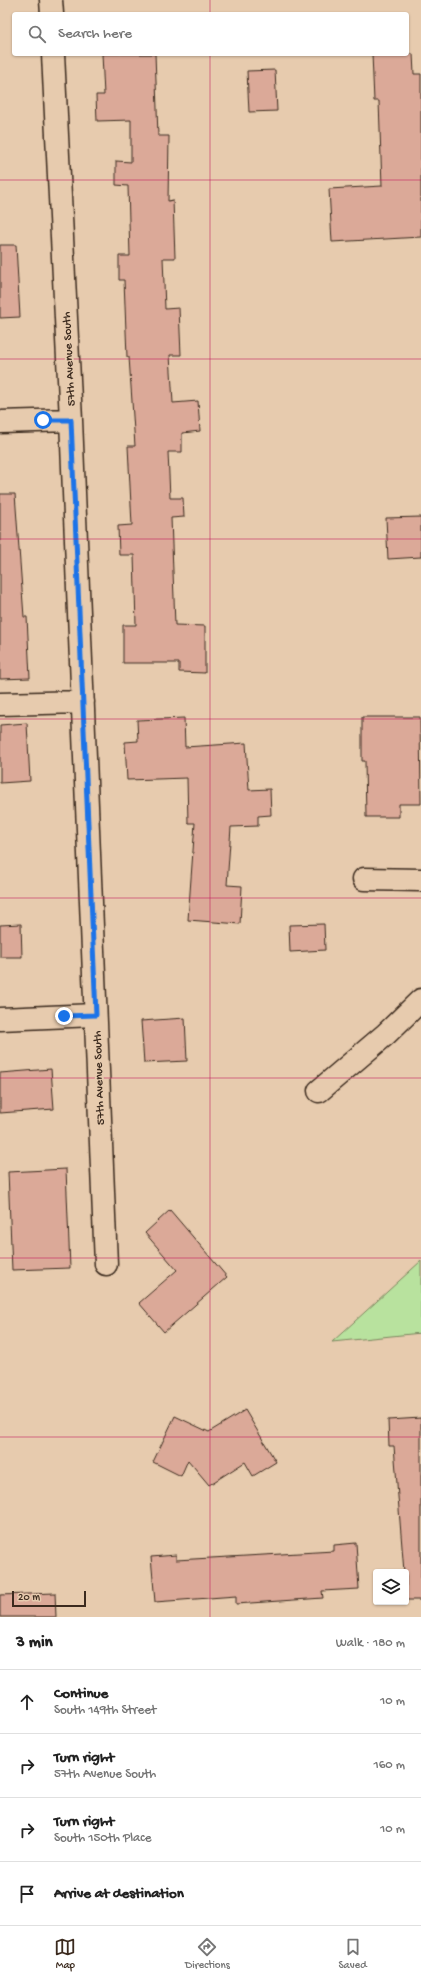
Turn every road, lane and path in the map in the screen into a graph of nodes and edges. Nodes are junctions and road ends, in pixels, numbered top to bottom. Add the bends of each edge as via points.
1 (51, 0) edge
2 (52, 12) edge
3 (54, 56) edge
4 (71, 420) junction
5 (0, 422) edge
6 (83, 702) junction
7 (0, 704) edge
8 (364, 879) dead end
9 (421, 880) edge
10 (421, 1000) edge
11 (96, 1015) junction
12 (0, 1019) edge
13 (319, 1091) dead end
14 (106, 1264) dead end

1 - 2 street
3 - 4 street, 57th Avenue South
4 - 5 street
4 - 6 street, 57th Avenue South
6 - 7 street
6 - 11 street, 57th Avenue South
8 - 9 street
10 - 13 street via 386,1034
11 - 12 street
11 - 14 street, 57th Avenue South

